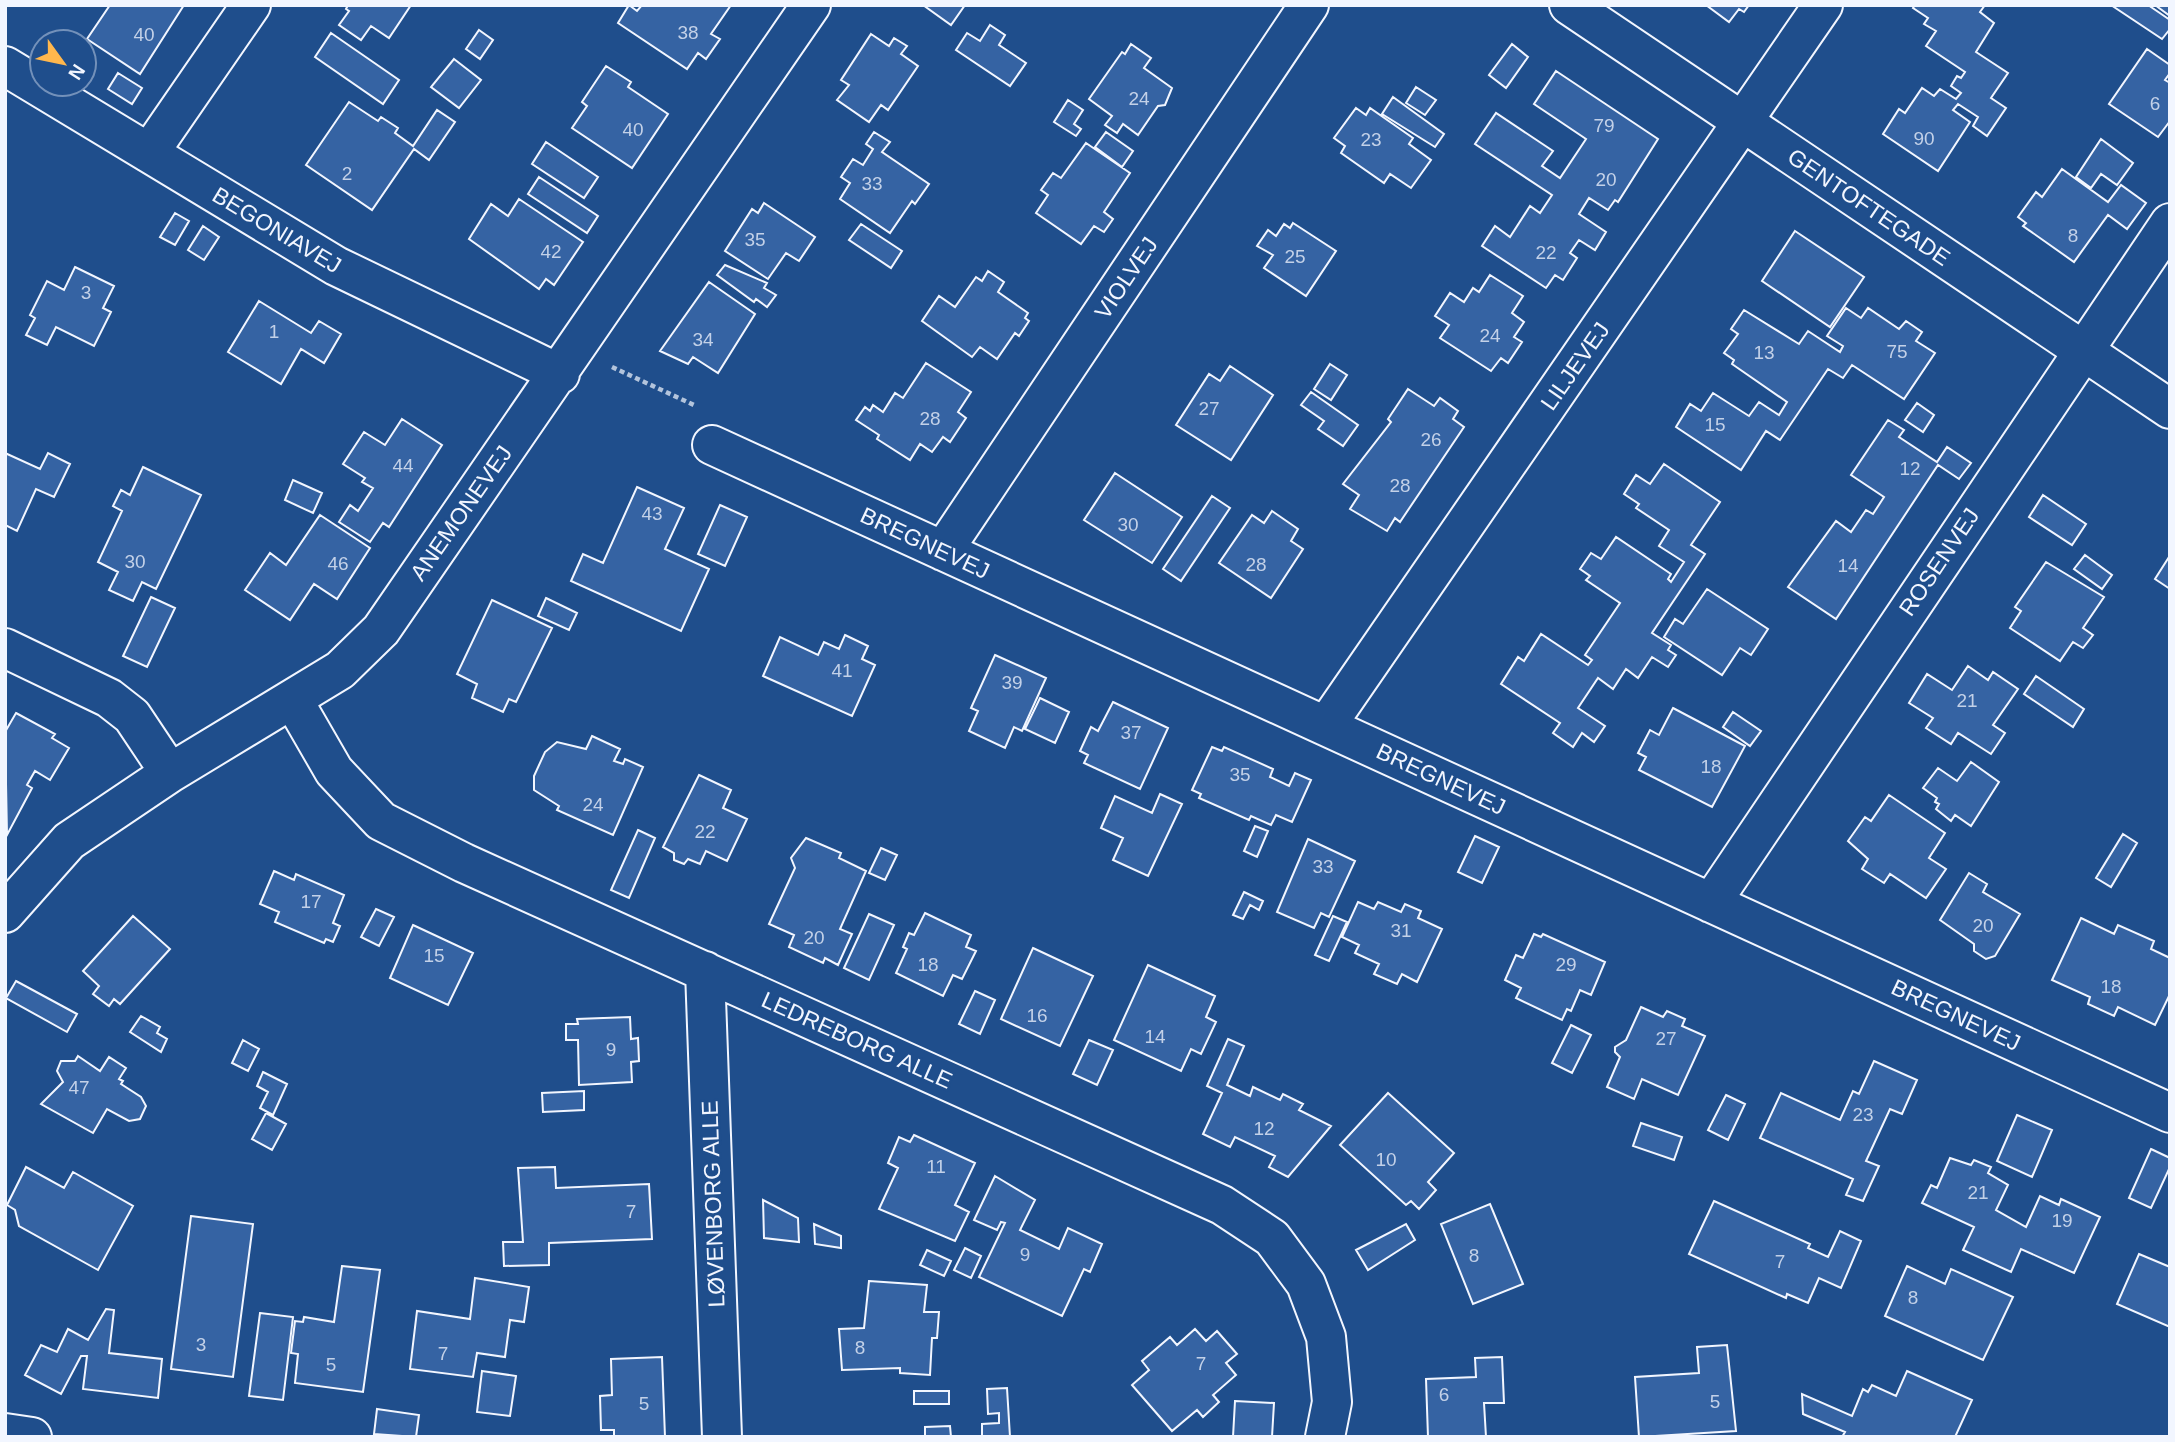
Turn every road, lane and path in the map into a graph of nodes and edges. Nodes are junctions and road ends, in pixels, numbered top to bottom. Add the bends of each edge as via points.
1 (251, 5) edge
2 (811, 5) edge
3 (1309, 5) edge
4 (1569, 5) edge
5 (1823, 5) edge
6 (5, 66) edge
7 (1743, 123) junction
8 (149, 153) junction
9 (2170, 223) edge
10 (2082, 350) junction
11 (567, 362) junction
12 (691, 404) dead end
13 (2170, 409) edge
14 (712, 445) dead end
15 (943, 551) junction
16 (5, 648) edge
17 (293, 701) junction
18 (1326, 726) junction
19 (170, 773) junction
20 (1711, 902) junction
21 (5, 913) edge
22 (705, 971) junction
23 (2170, 1113) edge
24 (5, 1433) edge
25 (32, 1437) edge
26 (722, 1437) edge
27 (1325, 1437) edge

1 - 8 street
2 - 11 street, ANEMONEVEJ
3 - 15 street, VIOLVEJ
4 - 7 street, GENTOFTEGADE
5 - 7 street, LILJEVEJ
6 - 8 street, BEGONIAVEJ
7 - 10 street, GENTOFTEGADE
7 - 18 street, LILJEVEJ
8 - 11 street, BEGONIAVEJ via 335,266
9 - 10 street, ROSENVEJ
10 - 13 street, GENTOFTEGADE
10 - 20 street, ROSENVEJ
11 - 12 path
11 - 17 street, ANEMONEVEJ via 381,630 340,670
14 - 15 street, BREGNEVEJ
15 - 18 street, BREGNEVEJ
16 - 19 street via 109,698 132,716
17 - 19 street, ANEMONEVEJ
17 - 22 street, LEDREBORG ALLE via 334,771 381,821
18 - 20 street, BREGNEVEJ
19 - 21 street, ANEMONEVEJ via 68,841
20 - 23 street, BREGNEVEJ
22 - 26 street, LØVENBORG ALLE
22 - 27 street, LEDREBORG ALLE via 1222,1205 1272,1238 1306,1284 1326,1337 1332,1402
24 - 25 street

